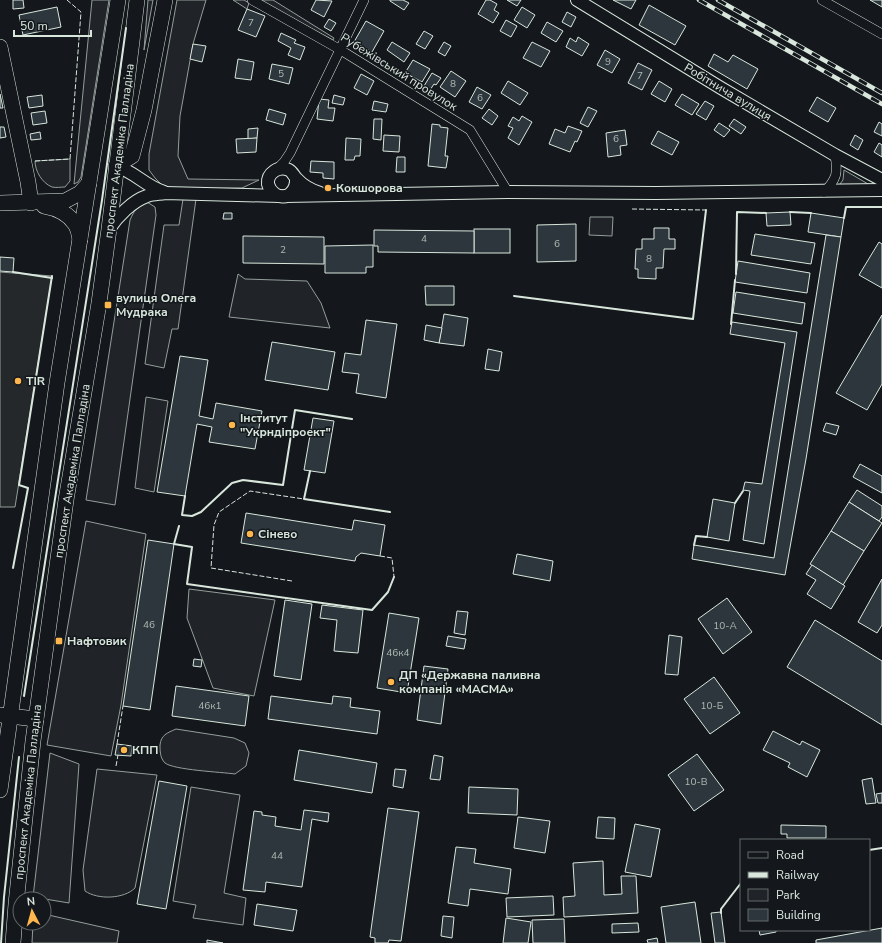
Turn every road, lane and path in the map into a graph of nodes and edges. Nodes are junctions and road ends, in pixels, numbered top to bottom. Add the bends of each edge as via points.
1 (118, 0) edge
2 (137, 0) edge
3 (165, 0) edge
4 (252, 0) edge
5 (364, 0) edge
6 (577, 0) edge
7 (822, 0) edge
8 (882, 34) edge
9 (0, 47) edge
10 (339, 49) junction
11 (290, 153) junction
12 (835, 155) junction
13 (116, 166) junction
14 (272, 174) junction
15 (295, 177) junction
16 (882, 180) edge
17 (89, 183) junction
18 (882, 190) edge
19 (508, 192) junction
20 (824, 192) junction
21 (165, 193) junction
22 (327, 195) junction
23 (249, 196) junction
24 (283, 196) junction
25 (0, 203) edge
26 (31, 203) junction
27 (110, 229) junction
28 (80, 239) junction
29 (5, 716) edge
30 (36, 719) junction
31 (0, 790) edge
32 (13, 943) edge

1 - 17 main road, проспект Академіка Палладіна
2 - 13 main road, проспект Академіка Палладіна
3 - 13 main road via 144,110 132,156
4 - 10 street, Рубежівський провулок
5 - 10 street
6 - 12 street, Робітнича вулиця
7 - 8 street
9 - 26 main road
10 - 11 street
10 - 19 street, Рубежівський провулок via 470,130
11 - 14 street
11 - 15 street via 290,164
12 - 16 street, Робітнича вулиця
12 - 20 street via 836,177
13 - 21 street via 126,169 154,189
13 - 27 main road, проспект Академіка Палладіна
14 - 15 street via 283,168
14 - 23 street
14 - 24 street via 268,184 270,190
15 - 22 street via 308,189
15 - 24 street via 293,192
17 - 26 main road via 80,193 65,201
17 - 28 main road, проспект Академіка Палладіна
18 - 20 street
19 - 20 street
19 - 22 street
21 - 23 street
21 - 27 street via 140,199 118,217
22 - 24 street
23 - 24 street
25 - 26 main road
26 - 28 main road via 64,212 75,224
27 - 30 main road, проспект Академіка Палладіна via 66,500
28 - 29 main road, проспект Академіка Палладіна
29 - 30 main road
29 - 31 main road, проспект Академіка Палладіна
30 - 32 main road, проспект Академіка Палладіна

